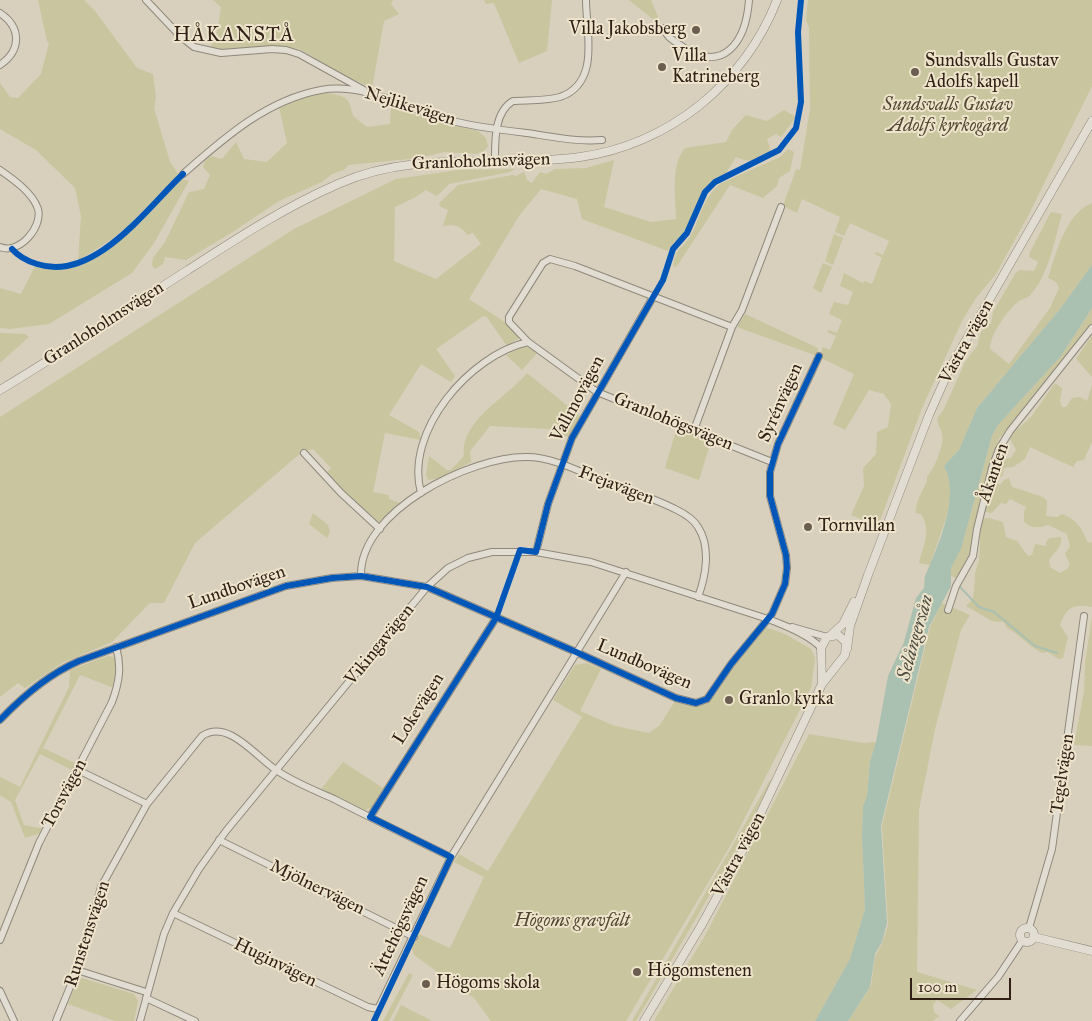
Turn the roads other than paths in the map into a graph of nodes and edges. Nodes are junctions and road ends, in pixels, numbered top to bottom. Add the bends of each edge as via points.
1 (146, 0) edge
2 (586, 0) edge
3 (749, 0) edge
4 (777, 0) edge
5 (0, 13) edge
6 (664, 28) dead end
7 (0, 65) edge
8 (368, 92) junction
9 (1092, 121) edge
10 (497, 129) junction
11 (602, 140) dead end
12 (495, 161) junction
13 (0, 170) edge
14 (183, 174) dead end
15 (781, 207) dead end
16 (0, 247) edge
17 (654, 296) junction
18 (732, 326) junction
19 (1092, 328) edge
20 (528, 342) junction
21 (819, 356) dead end
22 (0, 390) edge
23 (597, 392) junction
24 (694, 430) junction
25 (304, 453) dead end
26 (772, 462) junction
27 (561, 465) junction
28 (421, 493) junction
29 (380, 529) junction
30 (536, 552) junction
31 (626, 572) junction
32 (868, 575) junction
33 (361, 576) junction
34 (427, 587) junction
35 (698, 597) junction
36 (948, 610) dead end
37 (1084, 616) dead end
38 (496, 618) junction
39 (768, 619) junction
40 (788, 627) junction
41 (829, 636) junction
42 (116, 647) junction
43 (847, 648) junction
44 (821, 651) junction
45 (576, 652) junction
46 (840, 660) junction
47 (822, 684) junction
48 (696, 703) joint
49 (0, 720) edge
50 (78, 770) junction
51 (276, 771) junction
52 (147, 804) junction
53 (370, 817) junction
54 (219, 840) junction
55 (451, 857) junction
56 (173, 913) junction
57 (1029, 928) junction
58 (414, 937) junction
59 (1034, 937) junction
60 (0, 940) edge
61 (1022, 941) junction
62 (1092, 951) edge
63 (77, 970) junction
64 (0, 991) edge
65 (146, 995) junction
66 (378, 1009) joint
67 (14, 1021) edge
68 (56, 1021) edge
69 (140, 1021) edge
70 (195, 1021) edge
71 (644, 1021) edge
72 (960, 1021) edge

1 - 8 street via 194,47 221,53 286,50
2 - 10 street via 589,60 579,82 561,96 513,101 507,105
3 - 6 street via 745,24 731,49 722,56 706,57 685,49 666,34
4 - 12 street, Granloholmsvägen via 761,33 734,72 713,94 666,128 626,146 588,156
5 - 7 street via 16,30 17,42
8 - 10 street, Nejlikevägen via 449,120
8 - 14 street, Nejlikevägen via 322,90 288,100 246,123
9 - 32 street, Västra vägen via 950,370 929,415
10 - 11 street, Nejlikevägen via 582,141
10 - 12 street
12 - 22 street, Granloholmsvägen via 417,163 372,171 340,183 268,220
13 - 16 street via 24,190 38,211 37,226 20,245 12,249
15 - 18 street via 742,310
17 - 18 street
17 - 20 street, Granlohögsvägen via 566,263 546,260 509,317 509,322
17 - 23 street, Vallmovägen
18 - 24 street
19 - 36 street, Åkanten via 999,449 973,556 956,586
20 - 23 street, Granlohögsvägen
20 - 28 street via 496,355 474,370 446,400 425,438 418,477
21 - 26 street, Syrénvägen
23 - 24 street, Granlohögsvägen
23 - 27 street, Vallmovägen
24 - 26 street, Granlohögsvägen
25 - 29 street
26 - 39 street, Syrénvägen via 770,496 787,568 785,584
27 - 28 street, Frejavägen via 530,457 502,459 462,471
27 - 30 street, Vallmovägen
27 - 35 street, Frejavägen via 657,501 695,523 703,537 706,567
28 - 29 street, Frejavägen via 408,501
29 - 33 street, Frejavägen via 363,562
30 - 31 street, Vikingavägen
30 - 34 street, Vikingavägen via 508,551 473,556 448,568
31 - 35 street, Vikingavägen
31 - 45 street, Ättehögsvägen
32 - 41 street, Västra vägen via 843,624
32 - 43 street, Västra vägen via 850,626
33 - 34 street, Lundbovägen
33 - 42 street, Lundbovägen via 286,586
34 - 38 street, Lundbovägen
34 - 51 street, Vikingavägen
35 - 39 street, Vikingavägen
37 - 57 street, Tegelvägen via 1052,849
38 - 45 street, Lundbovägen
38 - 53 street, Lokevägen
39 - 40 street, Vikingavägen
39 - 48 street, Syrénvägen via 707,699
40 - 41 street, Vikingavägen
40 - 44 street, Vikingavägen
41 - 43 street via 838,635 844,639
41 - 44 street
42 - 49 street, Lundbovägen via 50,676
42 - 50 street, Torsvägen via 120,666 117,688
43 - 46 street
44 - 46 street via 832,661
44 - 47 street, Västra vägen
45 - 48 street, Lundbovägen via 676,698
45 - 55 street, Ättehögsvägen
46 - 47 street, Västra vägen
47 - 71 street, Västra vägen via 744,848
50 - 52 street
50 - 60 street, Torsvägen via 39,843
51 - 52 street, Runstensvägen via 236,738 223,731 208,732
51 - 53 street, Runstensvägen
51 - 54 street, Vikingavägen
52 - 63 street, Runstensvägen via 101,886
53 - 55 street, Runstensvägen
54 - 56 street, Vikingavägen
54 - 58 street, Mjölnervägen
55 - 58 street, Ättehögsvägen
56 - 65 street, Vikingavägen via 161,941
56 - 66 street, Huginvägen
57 - 59 street
57 - 61 street via 1021,931
58 - 66 street, Ättehögsvägen
59 - 61 street via 1029,942
59 - 62 street
61 - 72 street via 998,977
63 - 65 street
63 - 68 street, Runstensvägen
64 - 67 street
65 - 69 street, Vikingavägen
65 - 70 street

